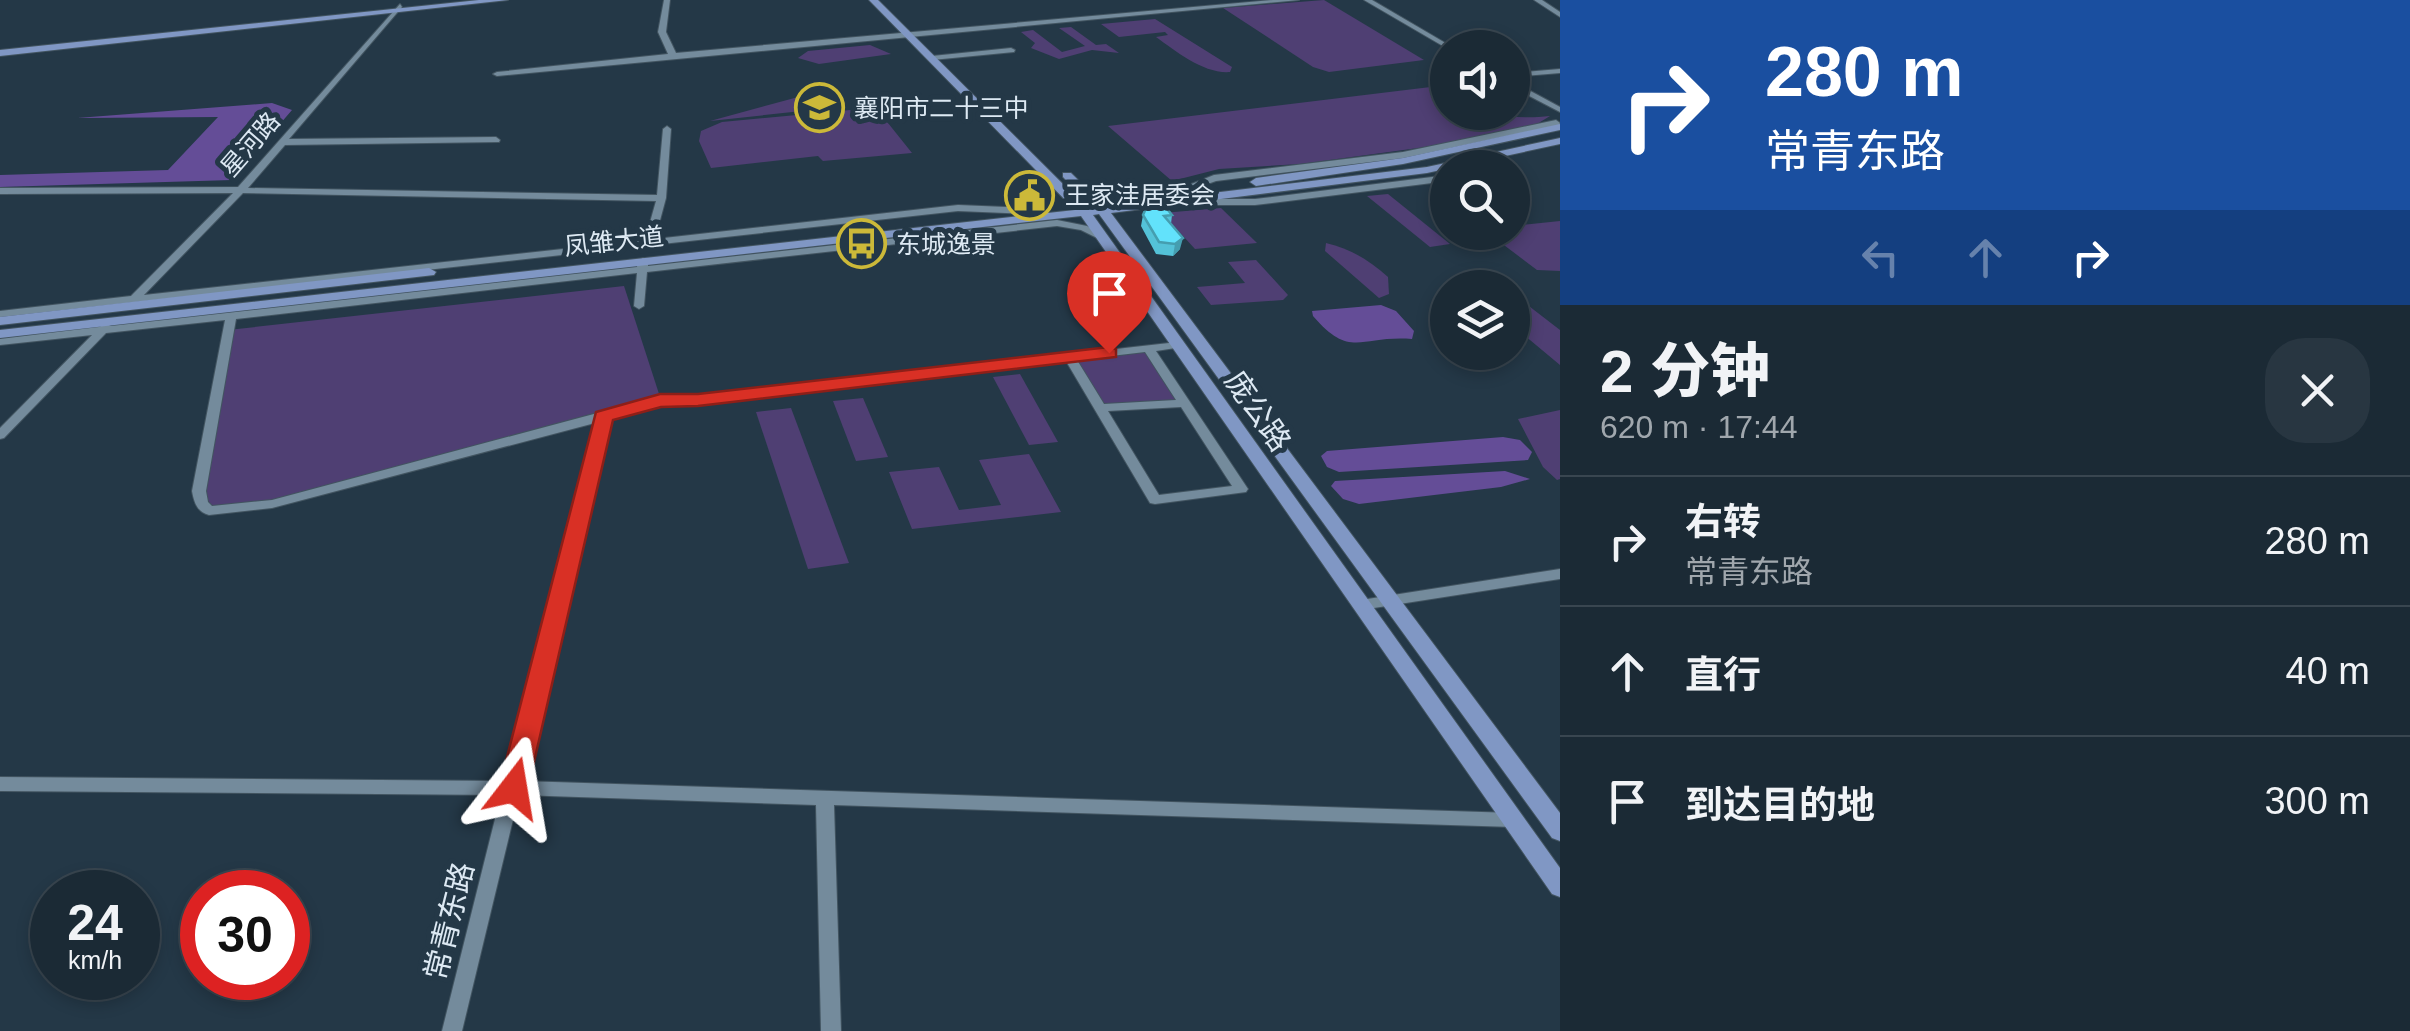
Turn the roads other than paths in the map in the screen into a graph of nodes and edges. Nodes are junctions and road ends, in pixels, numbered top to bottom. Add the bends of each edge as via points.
1 (463, 0) edge
2 (504, 0) edge
3 (667, 0) edge
4 (874, 0) edge
5 (888, 0) edge
6 (1296, 0) edge
7 (1367, 0) edge
8 (1537, 0) edge
9 (398, 8) junction
10 (1560, 15) edge
11 (923, 34) junction
12 (909, 35) junction
13 (1430, 36) edge
14 (0, 50) edge
15 (1011, 50) dead end
16 (672, 56) junction
17 (946, 56) junction
18 (932, 58) junction
19 (1560, 71) edge
20 (497, 74) dead end
21 (1530, 76) edge
22 (1532, 94) junction
23 (1560, 102) edge
24 (1560, 110) edge
25 (667, 128) dead end
26 (1558, 134) edge
27 (496, 140) dead end
28 (282, 142) junction
29 (1526, 150) edge
30 (1430, 178) edge
31 (1430, 178) edge
32 (240, 191) junction
33 (0, 192) edge
34 (1229, 192) junction
35 (661, 198) junction
36 (1174, 198) junction
37 (1090, 208) junction
38 (1030, 210) junction
39 (830, 222) junction
40 (777, 234) junction
41 (1103, 238) junction
42 (828, 241) junction
43 (614, 245) junction
44 (777, 254) junction
45 (645, 255) junction
46 (560, 258) junction
47 (510, 276) junction
48 (581, 276) junction
49 (131, 302) junction
50 (639, 306) dead end
51 (231, 315) junction
52 (0, 318) edge
53 (109, 324) junction
54 (0, 334) edge
55 (0, 342) edge
56 (1178, 345) junction
57 (1148, 348) junction
58 (1070, 358) junction
59 (1184, 403) junction
60 (1100, 408) junction
61 (604, 416) junction
62 (0, 435) edge
63 (1560, 574) edge
64 (1390, 601) junction
65 (1361, 606) junction
66 (0, 784) edge
67 (514, 788) junction
68 (824, 798) junction
69 (1552, 810) edge
70 (1513, 820) junction
71 (1560, 831) edge
72 (1560, 886) edge
73 (452, 1031) edge
74 (831, 1031) edge

1 - 9 main road
2 - 9 main road
3 - 16 street via 662,32
4 - 12 main road, 庞公路
5 - 11 main road, 庞公路
6 - 11 street
7 - 13 street
8 - 10 street
9 - 14 main road
9 - 28 street, 星河路
11 - 12 street
11 - 17 main road, 庞公路
12 - 16 street
12 - 18 main road, 庞公路
15 - 17 street
16 - 20 street
17 - 18 street
17 - 37 main road, 庞公路
18 - 37 main road, 庞公路
19 - 21 street
22 - 23 street
22 - 24 street
22 - 26 street via 1558,112
25 - 35 street
26 - 29 main road
26 - 34 main road, 凤雏大道
26 - 34 main road, 凤雏大道 via 1427,170
26 - 36 street via 1214,178
27 - 28 street
28 - 32 street, 星河路
30 - 34 main road, 凤雏大道 via 1272,196
31 - 36 street via 1255,202
32 - 33 street
32 - 35 street
32 - 49 street, 星河路
34 - 36 main road, 凤雏大道
35 - 45 street
36 - 37 main road, 凤雏大道
37 - 38 main road, 凤雏大道
37 - 41 main road, 庞公路
37 - 42 main road, 凤雏大道
37 - 64 main road, 庞公路
38 - 39 street via 958,208
38 - 40 main road, 凤雏大道
39 - 40 street
39 - 45 street
40 - 45 main road, 凤雏大道
41 - 44 street via 1057,223
41 - 56 main road, 庞公路
42 - 44 street
42 - 45 main road, 凤雏大道
43 - 45 street
43 - 46 street
43 - 49 street
44 - 45 street
45 - 46 main road, 凤雏大道
45 - 47 main road, 凤雏大道
45 - 48 street
45 - 50 street
46 - 49 main road, 凤雏大道
47 - 48 street
47 - 53 main road, 凤雏大道
48 - 51 street
49 - 52 main road, 凤雏大道
51 - 53 street
51 - 61 street via 199,490 209,511 272,504
53 - 54 main road, 凤雏大道
53 - 55 street
53 - 62 street
56 - 57 street
56 - 65 main road, 庞公路
57 - 58 street
57 - 59 street
58 - 60 street
58 - 61 street via 660,400
59 - 60 street
59 - 60 street via 1241,488 1155,500
61 - 67 street, 常青东路
63 - 64 street
64 - 65 street
64 - 69 main road, 庞公路
65 - 70 main road, 庞公路
66 - 67 street
67 - 68 street
67 - 73 street, 常青东路
68 - 70 street
68 - 74 street
69 - 71 main road, 庞公路
70 - 72 main road, 庞公路

